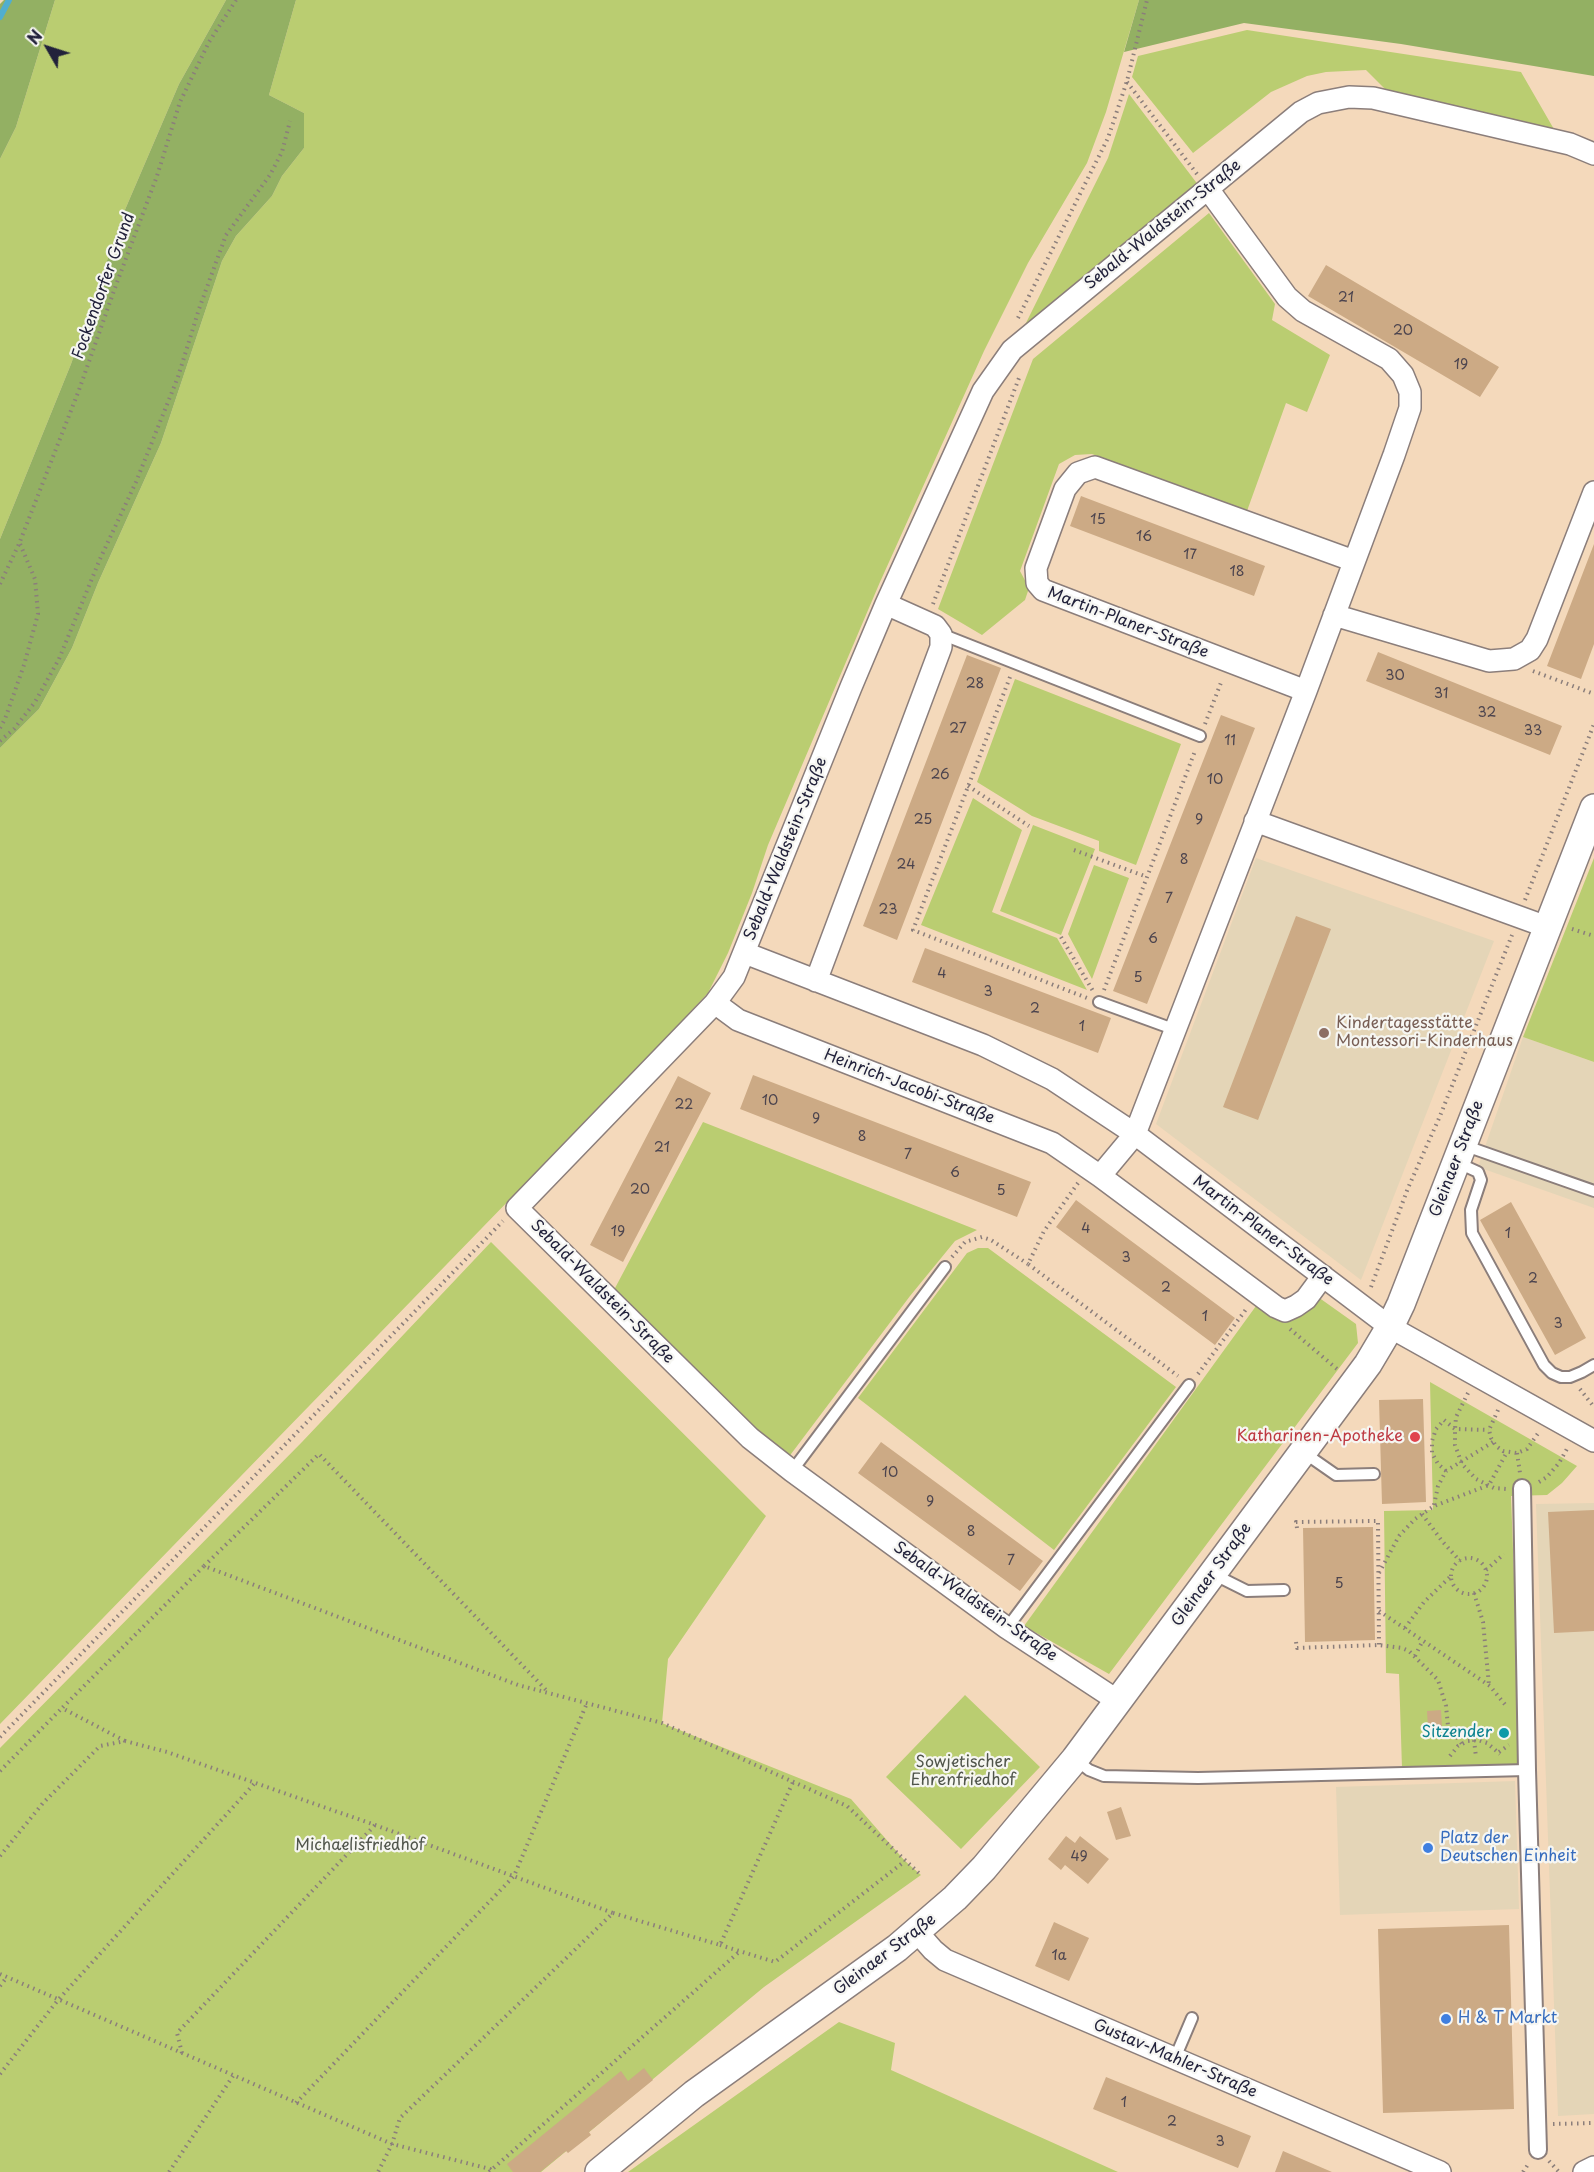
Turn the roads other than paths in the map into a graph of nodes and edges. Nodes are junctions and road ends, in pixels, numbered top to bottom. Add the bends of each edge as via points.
1 (1594, 154) edge
2 (1208, 189) junction
3 (1594, 492) edge
4 (1354, 561) junction
5 (886, 604) junction
6 (1334, 615) junction
7 (934, 627) junction
8 (1306, 691) junction
9 (1200, 736) road end
10 (1594, 808) edge
11 (1256, 821) junction
12 (1547, 927) junction
13 (745, 953) junction
14 (816, 981) junction
15 (1099, 1002) road end
16 (715, 1003) junction
17 (1176, 1030) junction
18 (1135, 1134) junction
19 (1459, 1153) junction
20 (1095, 1172) junction
21 (1594, 1191) edge
22 (945, 1267) road end
23 (1323, 1276) junction
24 (1390, 1327) junction
25 (1594, 1365) edge
26 (1190, 1385) road end
27 (1585, 1436) edge
28 (1303, 1452) junction
29 (792, 1471) junction
30 (1374, 1474) dead end
31 (1522, 1488) road end
32 (1213, 1574) junction
33 (1284, 1590) dead end
34 (1007, 1628) junction
35 (1118, 1701) junction
36 (1075, 1759) junction
37 (1527, 1770) junction
38 (918, 1933) junction
39 (1192, 2018) dead end
40 (1175, 2058) junction
41 (1538, 2150) dead end
42 (1594, 2167) edge
43 (599, 2172) edge
44 (1440, 2172) edge
45 (1584, 2172) edge

1 - 2 street, Sebald-Waldstein-Straße via 1570,144 1373,98 1349,97 1318,103 1301,112
2 - 4 street via 1287,297 1303,311 1389,359 1403,375 1410,392 1410,408
2 - 5 street, Sebald-Waldstein-Straße via 1011,350 983,391
3 - 6 street via 1537,639 1530,650 1514,659 1489,661
4 - 6 street
4 - 8 street, Martin-Planer-Straße via 1095,467 1078,473 1065,489 1036,568 1037,582 1043,590
5 - 7 street
5 - 13 street, Sebald-Waldstein-Straße
6 - 8 street
7 - 9 lane
7 - 14 street via 941,646
8 - 11 street
10 - 12 street, Gleinaer Straße
11 - 12 street
11 - 17 street
12 - 19 street, Gleinaer Straße
13 - 14 street, Martin-Planer-Straße
13 - 16 street, Sebald-Waldstein-Straße
14 - 18 street, Martin-Planer-Straße via 1019,1061
15 - 17 lane
16 - 20 street, Heinrich-Jacobi-Straße via 738,1020 1052,1143
16 - 29 street, Sebald-Waldstein-Straße via 517,1208 750,1438
17 - 18 street
18 - 20 street
18 - 23 street, Martin-Planer-Straße
19 - 21 lane
19 - 24 street, Gleinaer Straße
19 - 25 lane via 1481,1180 1471,1210 1472,1233 1544,1365 1561,1377 1570,1377
20 - 23 street, Heinrich-Jacobi-Straße via 1286,1311 1306,1299
22 - 29 lane
23 - 24 street, Martin-Planer-Straße
24 - 27 street, Martin-Planer-Straße
24 - 28 street, Gleinaer Straße
26 - 34 lane
28 - 30 lane via 1336,1475
28 - 32 street, Gleinaer Straße
29 - 34 street, Sebald-Waldstein-Straße
31 - 37 street
32 - 33 lane via 1247,1591
32 - 35 street, Gleinaer Straße
34 - 35 street, Sebald-Waldstein-Straße
35 - 36 street, Gleinaer Straße
36 - 37 lane via 1104,1776 1198,1778
36 - 38 street, Gleinaer Straße via 984,1868
37 - 41 street
38 - 40 street, Gustav-Mahler-Straße via 945,1960
38 - 43 street, Gleinaer Straße via 694,2094
39 - 40 lane
40 - 44 street, Gustav-Mahler-Straße
42 - 45 street

